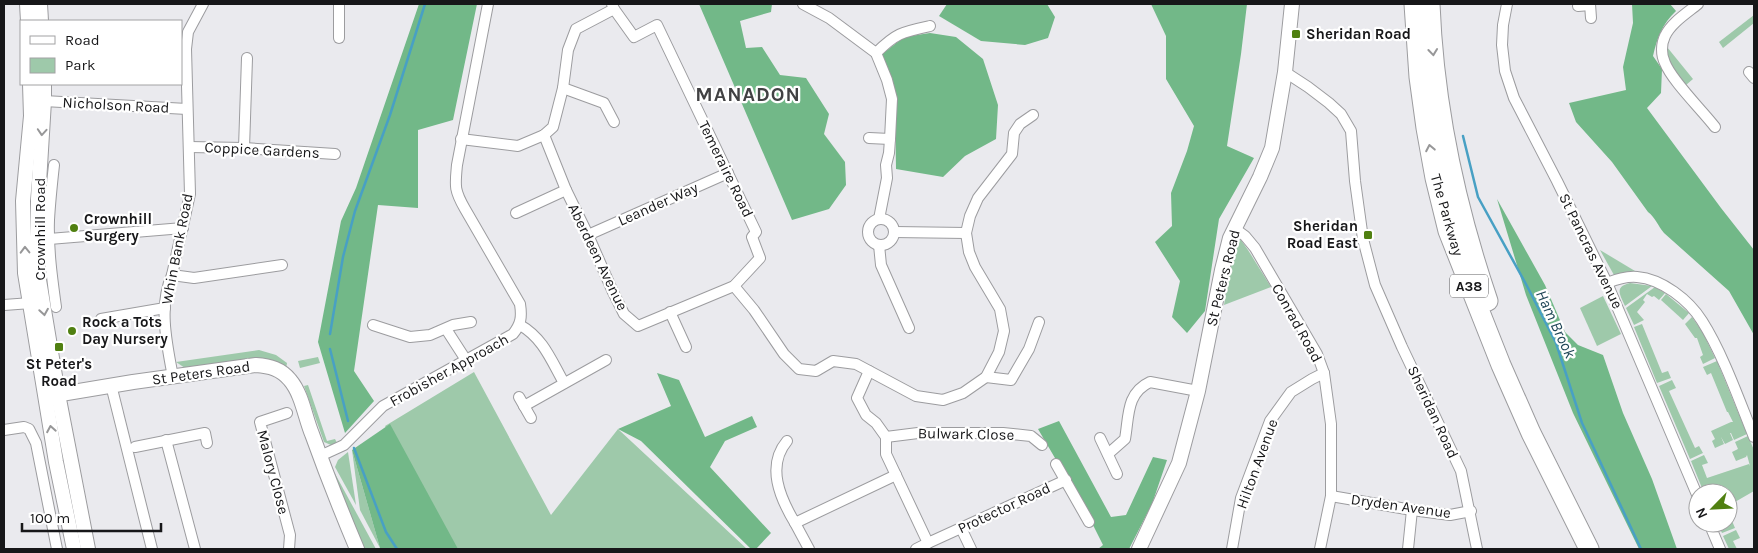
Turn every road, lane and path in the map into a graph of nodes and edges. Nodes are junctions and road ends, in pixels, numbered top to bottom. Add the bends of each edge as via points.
1 (27, 4) edge
2 (40, 4) edge
3 (203, 4) edge
4 (339, 4) edge
5 (488, 4) edge
6 (803, 4) edge
7 (1292, 4) edge
8 (1414, 4) edge
9 (1430, 4) edge
10 (1507, 4) edge
11 (1698, 4) edge
12 (1590, 5) edge
13 (613, 6) edge
14 (1578, 6) dead end
15 (1591, 18) dead end
16 (28, 20) edge
17 (41, 20) edge
18 (930, 26) dead end
19 (339, 38) dead end
20 (876, 53) junction
21 (247, 58) dead end
22 (1285, 72) junction
23 (30, 85) edge
24 (44, 85) edge
25 (563, 88) junction
26 (44, 102) junction
27 (187, 109) junction
28 (1033, 115) dead end
29 (614, 122) dead end
30 (1715, 127) dead end
31 (544, 135) junction
32 (869, 138) dead end
33 (462, 139) junction
34 (890, 139) junction
35 (189, 147) junction
36 (244, 148) junction
37 (336, 154) dead end
38 (54, 165) dead end
39 (728, 173) junction
40 (566, 190) junction
41 (516, 213) dead end
42 (879, 219) junction
43 (183, 228) junction
44 (1234, 228) junction
45 (894, 232) junction
46 (966, 233) junction
47 (588, 235) junction
48 (43, 239) junction
49 (879, 245) junction
50 (282, 265) dead end
51 (172, 275) junction
52 (1607, 283) junction
53 (734, 286) junction
54 (31, 302) junction
55 (4, 305) edge
56 (56, 307) dead end
57 (165, 308) junction
58 (670, 312) junction
59 (101, 319) dead end
60 (471, 322) dead end
61 (1039, 322) dead end
62 (374, 325) dead end
63 (520, 326) junction
64 (909, 328) dead end
65 (446, 329) junction
66 (686, 347) dead end
67 (466, 360) junction
68 (606, 360) dead end
69 (869, 371) junction
70 (1324, 374) junction
71 (173, 377) junction
72 (986, 377) junction
73 (564, 383) junction
74 (111, 385) junction
75 (1198, 391) junction
76 (52, 395) junction
77 (287, 413) dead end
78 (531, 418) dead end
79 (4, 430) edge
80 (886, 437) junction
81 (1754, 437) edge
82 (1100, 438) dead end
83 (166, 440) junction
84 (787, 440) dead end
85 (207, 443) dead end
86 (1042, 445) dead end
87 (135, 447) dead end
88 (1108, 454) junction
89 (320, 456) junction
90 (1056, 464) dead end
91 (1117, 474) dead end
92 (896, 475) junction
93 (1066, 480) junction
94 (1692, 483) edge
95 (1331, 496) junction
96 (1412, 510) junction
97 (1471, 511) junction
98 (1089, 522) dead end
99 (795, 523) junction
100 (961, 528) junction
101 (1713, 533) edge
102 (928, 543) junction
103 (57, 549) edge
104 (74, 549) edge
105 (88, 549) edge
106 (152, 549) edge
107 (195, 549) edge
108 (289, 549) edge
109 (358, 549) edge
110 (809, 549) edge
111 (916, 549) edge
112 (971, 549) edge
113 (1139, 549) edge
114 (1232, 549) edge
115 (1320, 549) edge
116 (1408, 549) edge
117 (1477, 549) edge
118 (1589, 549) edge
119 (1600, 549) edge
120 (1720, 549) edge

1 - 16 street
2 - 17 street
3 - 27 street, Whin Bank Road via 188,32
4 - 19 street
5 - 33 street, Frobisher Approach
6 - 20 street via 829,18
7 - 22 street, St Peters Road
118 -> 8 highway, The Parkway / A38 via 1500,365 1448,231 1426,128
9 -> 119 highway, The Parkway / A38 via 1441,123 1467,235 1506,351
10 - 52 street, St Pancras Avenue via 1502,45 1505,70 1514,98
11 - 30 street via 1667,32 1662,56 1673,75
12 - 14 street
12 - 15 street
13 - 25 street via 576,29 568,50
13 - 39 street, Temeraire Road via 634,37 657,25
18 - 20 street via 903,31
20 - 34 street via 892,99
21 - 36 street
22 - 44 street, St Peters Road via 1272,148
22 - 97 street, Sheridan Road via 1329,103 1341,114 1351,131 1363,239 1375,285 1461,470
54 -> 23 street, Crownhill Road via 25,273 24,201 31,116
24 - 26 street, Crownhill Road
25 - 29 street via 604,103
25 - 31 street via 553,127
26 - 27 street, Nicholson Road
26 -> 48 street, Crownhill Road via 38,199
27 - 35 street, Whin Bank Road
28 - 46 street via 1014,133 1012,154 978,198
31 - 33 street via 518,146
31 - 40 street, Aberdeen Avenue
32 - 34 street
33 - 63 street, Frobisher Approach via 456,194 520,304
34 - 42 street via 886,165 888,178
35 - 36 street, Coppice Gardens
35 - 43 street, Whin Bank Road via 190,194
36 - 37 street, Coppice Gardens
38 - 48 street, Crownhill Road via 49,218
39 - 47 street, Leander Way
39 - 53 street, Temeraire Road via 756,232 752,237 760,258
40 - 41 street, Aberdeen Avenue
40 - 47 street, Aberdeen Avenue
42 - 45 street via 890,222
42 - 49 street via 870,225 868,234 870,240
43 - 48 street
43 - 51 street, Whin Bank Road
44 - 70 street, Conrad Road via 1255,248 1317,354
44 - 75 street, St Peters Road via 1222,270
45 - 46 street
45 - 49 street via 891,241
46 - 72 street via 975,267 1000,309 1004,331 999,352
47 - 58 street, Aberdeen Avenue via 624,314 638,326
48 - 56 street, Crownhill Road
48 -> 76 street, Crownhill Road via 38,274
49 - 64 street via 881,265
50 - 51 street via 194,278
51 - 57 street, Whin Bank Road
52 - 81 street via 1623,277 1644,278 1668,289 1694,311 1710,335
52 - 94 street, St Pancras Avenue
53 - 58 street, Aberdeen Avenue
53 - 69 street via 784,354 799,369 816,371 833,361 856,364
54 - 55 street
54 - 76 street, Crownhill Road
57 - 59 street
57 - 71 street, Whin Bank Road
58 - 66 street
60 - 65 street
61 - 72 street via 1011,380
62 - 65 street via 410,337
63 - 67 street, Frobisher Approach via 513,334
63 - 73 street via 540,341
65 - 67 street
67 - 89 street, Frobisher Approach via 383,406 344,445
68 - 73 street
69 - 72 street via 916,396 943,400 963,393
69 - 80 street via 857,398 866,415
70 - 95 street, Conrad Road via 1331,424
70 - 114 street, Hilton Avenue via 1291,392 1270,421 1241,498
71 - 74 street, St Peters Road
71 - 89 street, St Peters Road via 256,365 277,369 297,389
73 - 78 street via 521,401
74 - 76 street, St Peters Road
74 - 106 street
75 - 88 street via 1150,382 1142,386 1131,399 1125,439
75 - 113 street, St Peters Road via 1179,463
104 -> 76 street, Crownhill Road via 60,482
76 - 105 street, Crownhill Road
77 - 108 street, Malory Close via 260,422 290,535
79 - 103 street via 29,429 36,443
80 - 86 street, Bulwark Close via 918,433 1003,433 1031,436
80 - 92 street via 886,454
82 - 88 street
83 - 85 street via 205,433
83 - 87 street
83 - 107 street
84 - 99 street via 776,462 777,474 782,498
88 - 91 street
89 - 109 street, St Peters Road
90 - 93 street
92 - 99 street
92 - 102 street
93 - 98 street
93 - 100 street, Protector Road
95 - 96 street, Dryden Avenue
95 - 115 street, Conrad Road
96 - 97 street, Dryden Avenue via 1450,515
96 - 116 street
97 - 117 street, Sheridan Road
99 - 110 street
100 - 102 street, Protector Road
100 - 112 street
101 - 120 street
102 - 111 street, Protector Road

